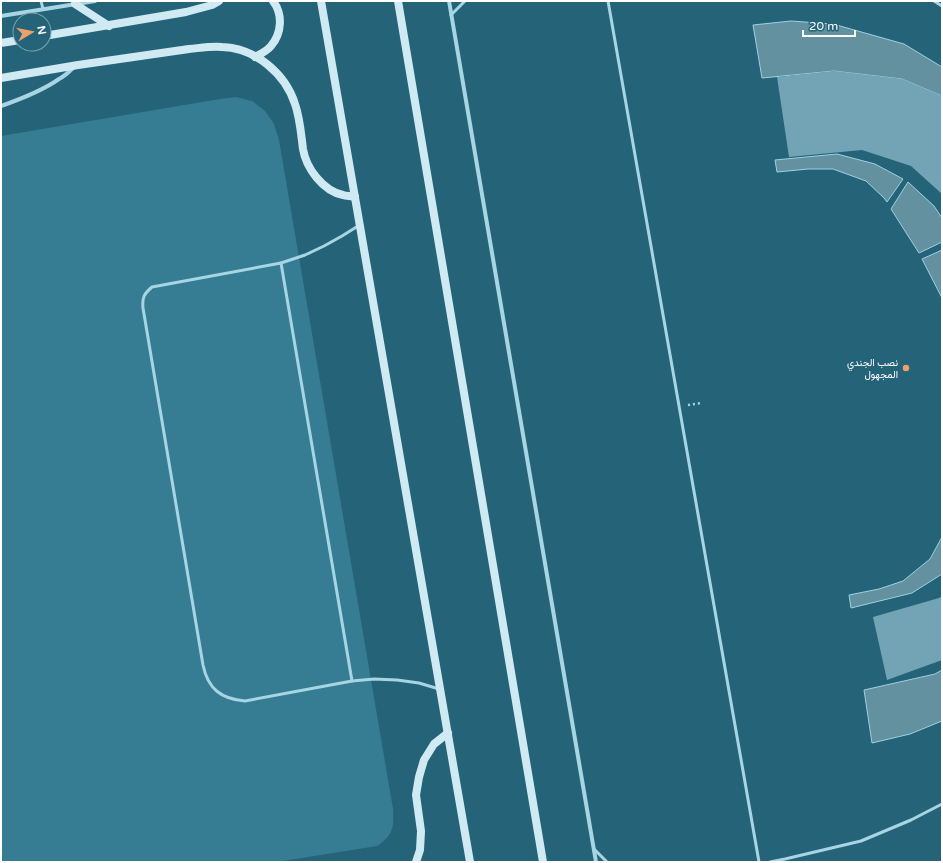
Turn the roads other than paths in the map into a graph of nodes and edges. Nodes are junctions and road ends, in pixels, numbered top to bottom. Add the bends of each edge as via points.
1 (41, 1) edge
2 (95, 1) edge
3 (219, 1) edge
4 (273, 1) edge
5 (321, 1) edge
6 (398, 1) edge
7 (449, 1) edge
8 (465, 1) edge
9 (608, 1) edge
10 (934, 1) edge
11 (75, 4) junction
12 (942, 6) edge
13 (43, 9) junction
14 (1, 16) edge
15 (451, 16) junction
16 (109, 26) junction
17 (52, 35) edge
18 (12, 41) edge
19 (1, 43) edge
20 (255, 57) junction
21 (78, 65) junction
22 (1, 78) edge
23 (1, 106) edge
24 (355, 197) junction
25 (360, 225) junction
26 (281, 263) junction
27 (352, 681) junction
28 (440, 690) junction
29 (448, 733) junction
30 (942, 804) edge
31 (594, 849) junction
32 (416, 862) edge
33 (470, 862) edge
34 (543, 862) edge
35 (596, 862) edge
36 (607, 862) edge
37 (759, 862) edge
38 (770, 862) edge

1 - 13 lane
2 - 11 street
3 - 16 main road via 186,12
4 - 20 main road via 279,12 279,30 271,46
5 - 24 main road
6 - 34 main road
7 - 15 street
8 - 15 lane
9 - 37 lane
10 - 12 lane
11 - 13 street
11 - 16 main road
13 - 14 street
15 - 31 street
16 - 17 main road
18 - 19 main road
20 - 21 main road via 240,50 206,47
20 - 24 main road via 267,64 288,89 299,118 303,150 313,173 330,190
21 - 22 main road
21 - 23 street via 41,90
24 - 25 main road
25 - 26 lane via 324,246
25 - 28 main road
26 - 27 lane
26 - 27 lane via 152,287 142,300 203,665 205,675 217,692 235,700 245,701
27 - 28 lane via 397,680 419,683
28 - 29 main road
29 - 32 main road via 434,744 424,760 418,777 416,795 420,850
29 - 33 main road
30 - 38 lane via 862,841
31 - 35 street
31 - 36 lane

